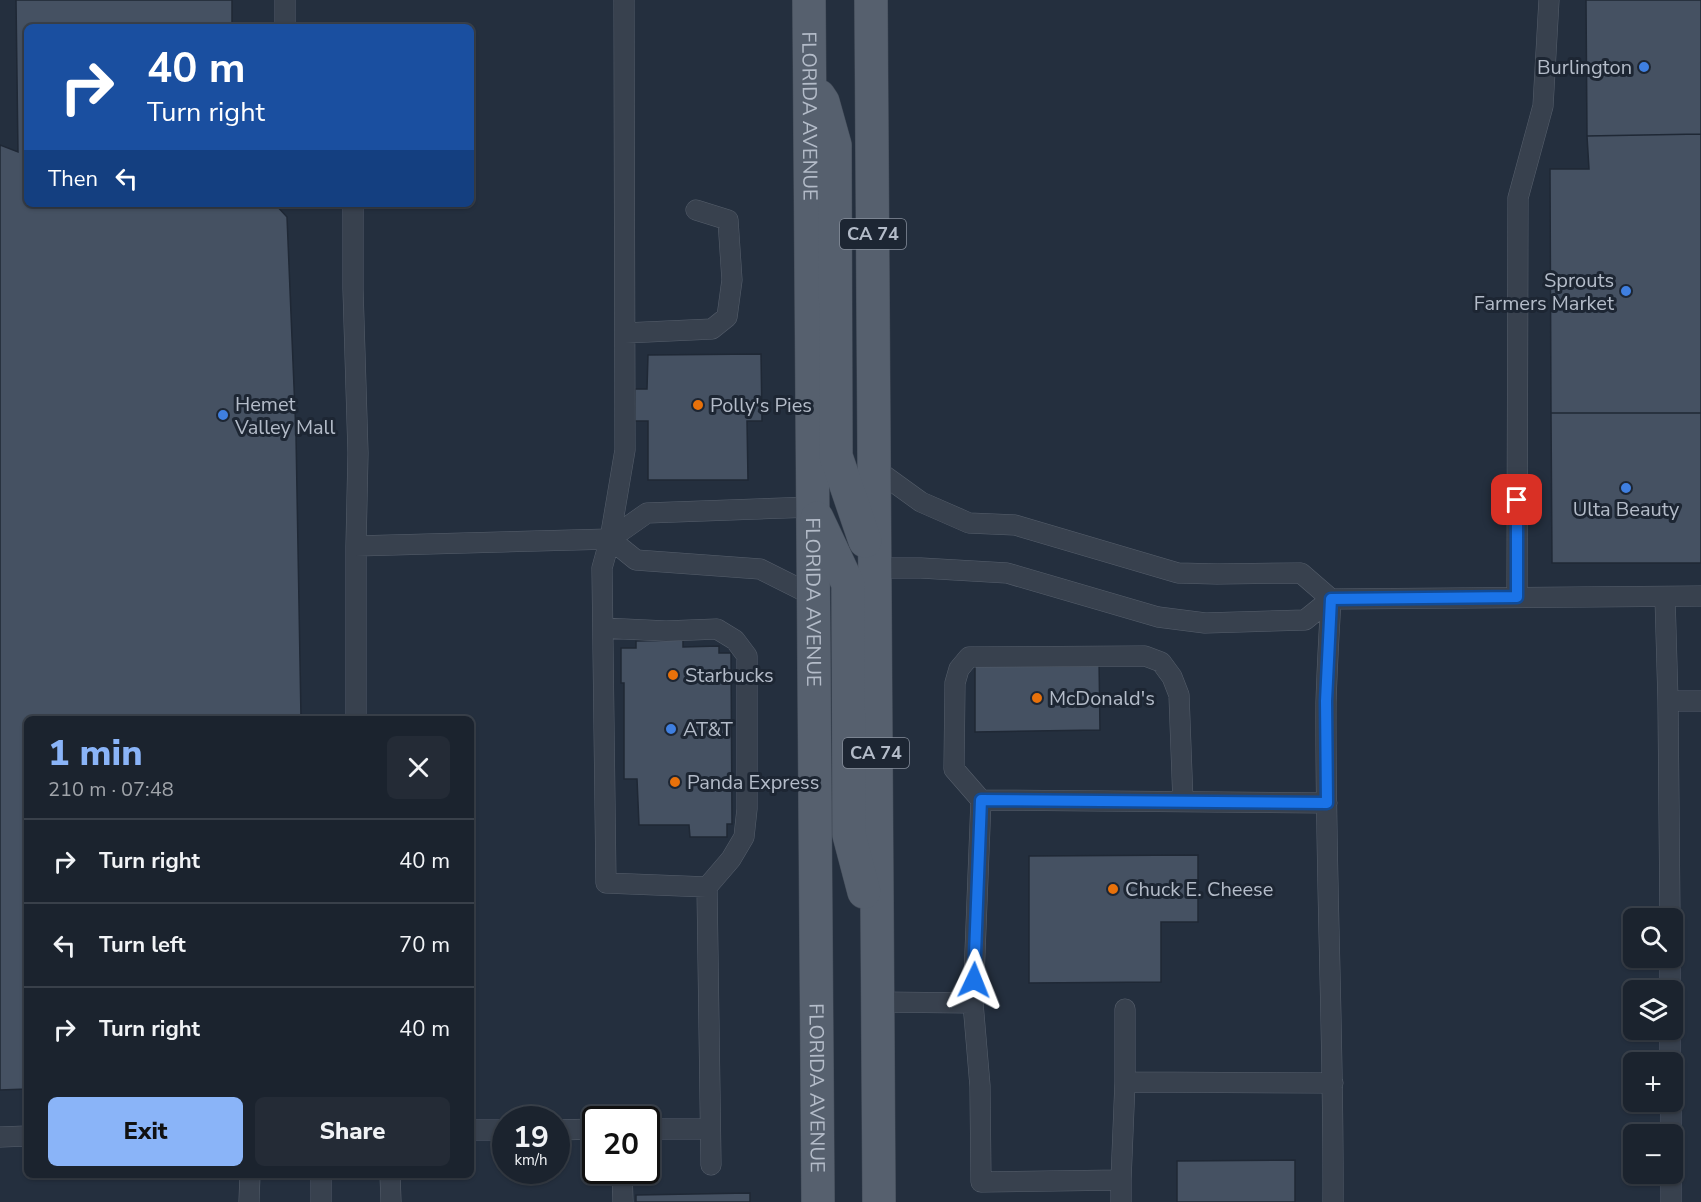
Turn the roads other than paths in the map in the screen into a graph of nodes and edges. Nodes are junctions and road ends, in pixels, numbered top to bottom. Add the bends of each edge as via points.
1 (285, 0) edge
2 (624, 0) edge
3 (809, 0) edge
4 (871, 0) edge
5 (1549, 0) edge
6 (285, 24) edge
7 (810, 81) junction
8 (353, 207) edge
9 (696, 210) dead end
10 (625, 333) junction
11 (874, 468) junction
12 (813, 507) junction
13 (610, 538) junction
14 (356, 546) junction
15 (874, 568) junction
16 (814, 596) junction
17 (1701, 596) edge
18 (1517, 597) junction
19 (1665, 597) junction
20 (1331, 599) junction
21 (603, 628) junction
22 (1668, 701) junction
23 (1701, 701) edge
24 (356, 716) edge
25 (981, 800) junction
26 (1183, 802) junction
27 (1327, 803) junction
28 (707, 887) junction
29 (1670, 908) edge
30 (877, 937) junction
31 (877, 1002) junction
32 (973, 1003) junction
33 (1125, 1009) dead end
34 (1125, 1082) junction
35 (1333, 1083) junction
36 (660, 1129) edge
37 (711, 1129) junction
38 (474, 1130) edge
39 (492, 1130) edge
40 (24, 1136) edge
41 (0, 1137) edge
42 (711, 1164) dead end
43 (250, 1178) edge
44 (321, 1178) edge
45 (390, 1178) edge
46 (1121, 1180) junction
47 (622, 1184) edge
48 (1671, 1184) edge
49 (249, 1202) edge
50 (321, 1202) edge
51 (391, 1202) edge
52 (623, 1202) edge
53 (818, 1202) edge
54 (879, 1202) edge
55 (1121, 1202) edge
56 (1333, 1202) edge
57 (1671, 1202) edge

1 - 6 lane
2 - 10 lane
3 - 7 main road, FLORIDA AVENUE
4 - 11 main road, CA 74
5 - 18 lane via 1543,106 1518,198
7 - 12 main road, FLORIDA AVENUE
7 - 15 main road via 824,102 835,145 836,456
8 - 14 lane
9 - 10 lane via 728,220 732,280 727,317 712,329
10 - 13 lane via 625,450
11 - 15 main road, CA 74
11 - 20 lane via 921,502 969,523 1015,525 1178,573 1301,573
12 - 13 lane via 647,513
12 - 16 main road, FLORIDA AVENUE
12 - 30 main road via 848,584 849,835
13 - 14 lane
13 - 16 lane via 636,560 760,569
13 - 21 lane via 602,568
14 - 24 lane
15 - 20 lane via 1007,573 1158,617 1205,623 1305,620
15 - 30 main road, CA 74
16 - 53 main road, FLORIDA AVENUE
17 - 19 lane
18 - 19 lane
18 - 20 lane
19 - 22 lane
20 - 27 lane
21 - 28 lane via 606,883
21 - 28 lane via 717,629 735,640 747,656 744,837
22 - 23 lane
22 - 29 lane
25 - 26 lane
25 - 26 lane via 954,768 955,683 959,669 969,657 1145,656 1161,662 1179,695
25 - 32 lane
26 - 27 lane
27 - 35 lane
28 - 37 lane
30 - 31 main road, CA 74
31 - 32 lane
31 - 54 main road, CA 74
32 - 46 lane via 980,1086 981,1182
33 - 34 lane
34 - 35 lane
34 - 46 lane
35 - 56 lane
36 - 37 lane
37 - 42 lane
38 - 39 lane
40 - 41 lane
43 - 49 lane
44 - 50 lane
45 - 51 lane
46 - 55 lane
47 - 52 lane
48 - 57 lane

